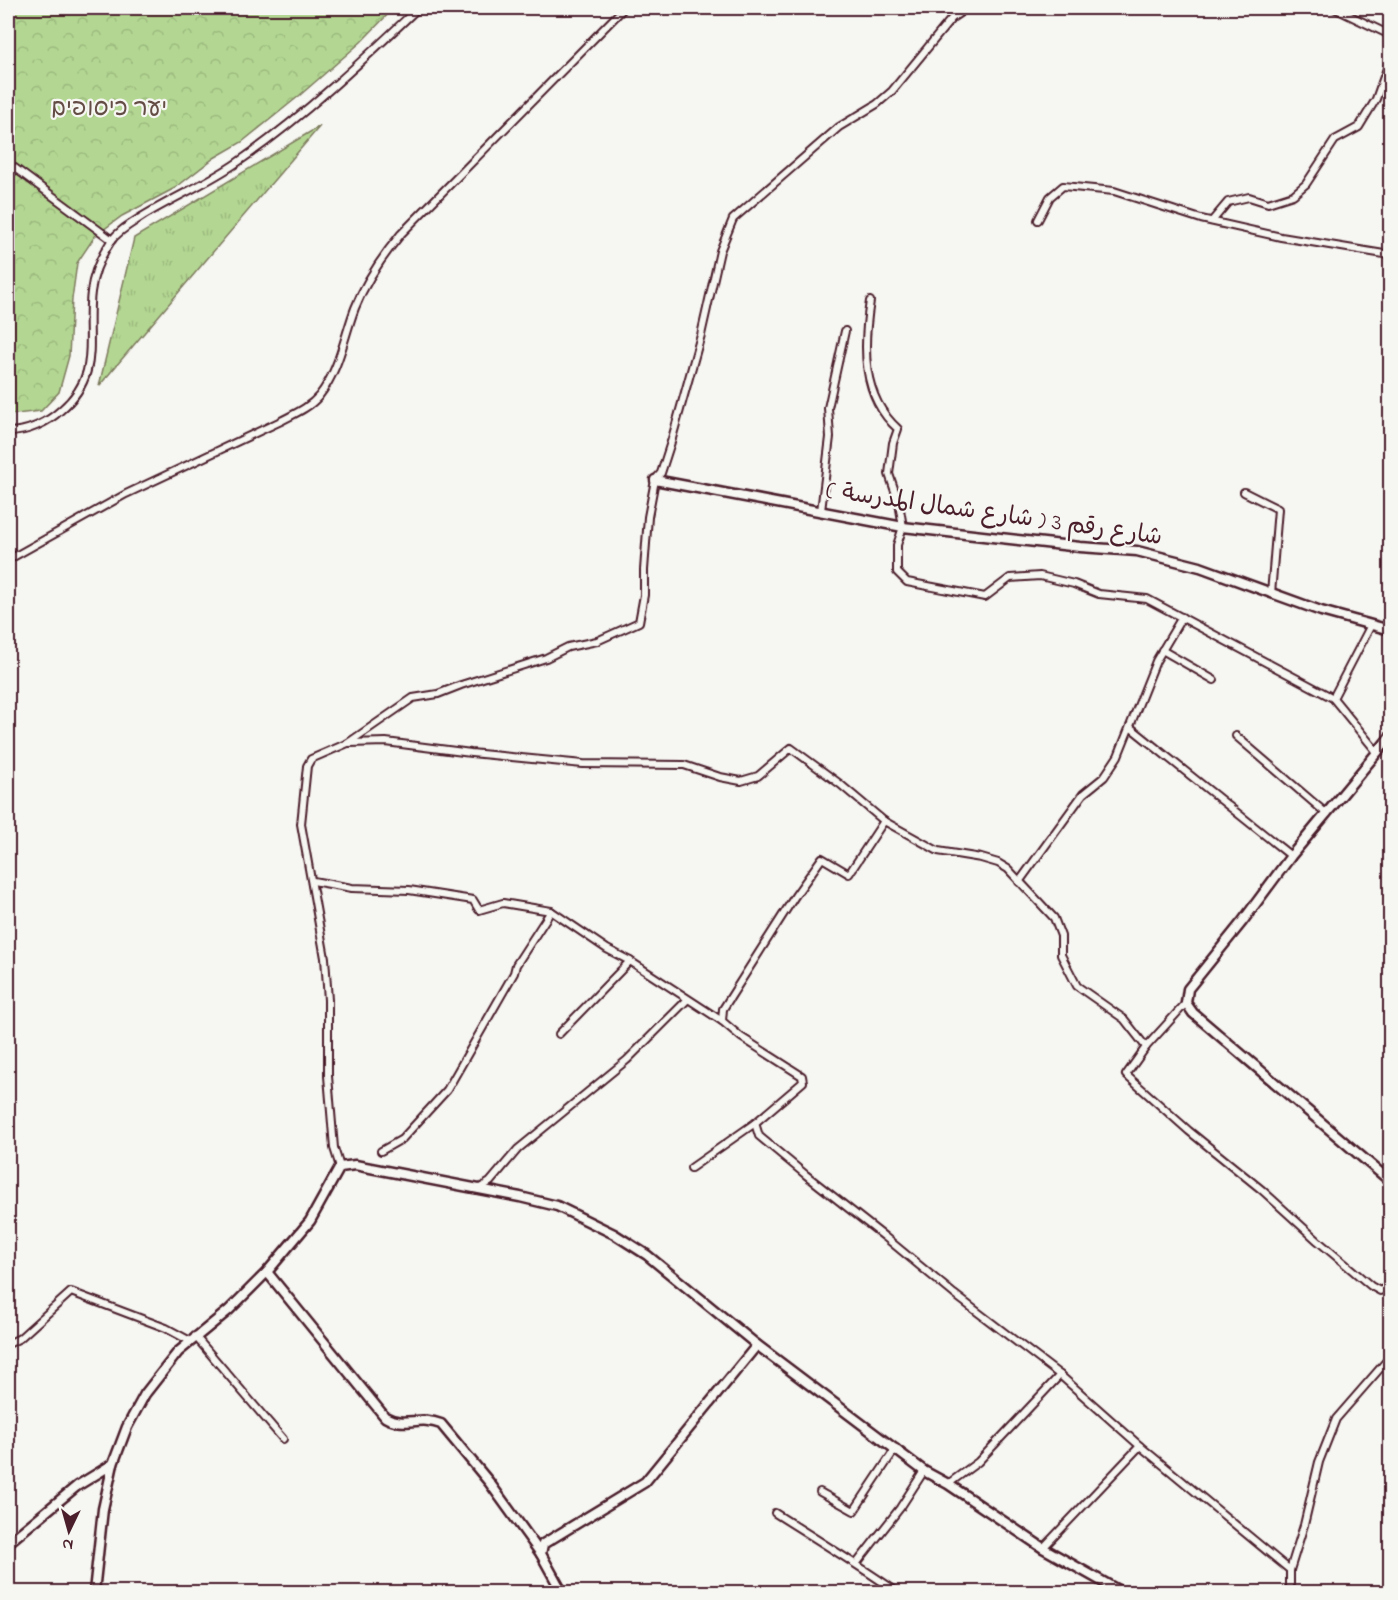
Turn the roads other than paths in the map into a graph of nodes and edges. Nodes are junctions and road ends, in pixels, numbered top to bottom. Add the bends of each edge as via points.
1 (418, 8) edge
2 (624, 8) edge
3 (967, 8) edge
4 (1334, 8) edge
5 (1390, 35) edge
6 (1390, 60) edge
7 (8, 163) edge
8 (1038, 220) dead end
9 (1212, 221) junction
10 (112, 240) junction
11 (1390, 255) edge
12 (870, 301) dead end
13 (845, 331) dead end
14 (8, 432) edge
15 (655, 480) junction
16 (1244, 492) dead end
17 (821, 511) junction
18 (903, 527) junction
19 (8, 560) edge
20 (1270, 594) junction
21 (1182, 617) junction
22 (1371, 625) junction
23 (1390, 630) edge
24 (1162, 650) junction
25 (1214, 680) dead end
26 (1333, 698) junction
27 (1130, 727) junction
28 (1236, 736) dead end
29 (1390, 737) edge
30 (348, 743) junction
31 (1377, 752) junction
32 (1327, 814) junction
33 (884, 821) junction
34 (1291, 856) junction
35 (313, 881) junction
36 (1019, 882) junction
37 (551, 911) junction
38 (630, 961) junction
39 (687, 1000) junction
40 (1186, 1003) junction
41 (722, 1021) junction
42 (559, 1034) dead end
43 (1146, 1047) junction
44 (755, 1123) junction
45 (381, 1151) dead end
46 (340, 1167) junction
47 (691, 1168) dead end
48 (1390, 1181) edge
49 (478, 1189) junction
50 (267, 1272) junction
51 (1390, 1285) edge
52 (193, 1339) junction
53 (8, 1344) edge
54 (757, 1346) junction
55 (1390, 1357) edge
56 (1060, 1375) junction
57 (283, 1438) dead end
58 (1140, 1446) junction
59 (896, 1448) junction
60 (112, 1464) junction
61 (924, 1471) junction
62 (948, 1484) junction
63 (820, 1492) dead end
64 (775, 1513) dead end
65 (8, 1543) edge
66 (1043, 1548) junction
67 (541, 1554) junction
68 (857, 1563) junction
69 (1290, 1570) junction
70 (97, 1591) edge
71 (562, 1593) edge
72 (897, 1593) edge
73 (1121, 1593) edge
74 (1290, 1593) edge

1 - 10 street via 286,126 237,163 154,209
2 - 19 street via 400,234 381,258 355,307 331,377 318,397 281,421 126,494
3 - 15 street via 952,18 892,91 839,127 732,219 720,251 671,442
4 - 5 street
6 - 9 street via 1376,99 1359,127 1335,140 1306,184 1293,195 1268,203 1249,197 1228,202
7 - 10 street
8 - 9 street via 1050,196 1063,186 1114,191
9 - 11 street
10 - 14 street via 99,262 91,291 91,350 85,380 56,415 29,428
12 - 18 street via 867,372 880,407 898,429 889,474
13 - 17 street via 828,408 830,437
15 - 17 street, شارع رقم 3 ( شارع شمال المدرسة )
15 - 30 street via 639,622 597,641 568,647 438,694 413,698
16 - 20 street via 1278,509
17 - 18 street, شارع رقم 3 ( شارع شمال المدرسة )
18 - 20 street, شارع رقم 3 ( شارع شمال المدرسة ) via 1137,551 1200,567
18 - 21 street via 897,545 897,572 907,582 985,597 1010,578 1040,576 1099,594 1148,599
20 - 22 street, شارع رقم 3 ( شارع شمال المدرسة )
21 - 24 street
21 - 26 street
22 - 23 street, شارع رقم 3 ( شارع شمال المدرسة )
22 - 26 street
24 - 25 street
24 - 27 street
26 - 31 street
27 - 34 street
27 - 36 street via 1104,777 1083,794
28 - 32 street
29 - 31 street
30 - 33 street via 386,742 583,764 684,765 741,781 758,776 791,748
30 - 35 street via 311,759 307,766 302,824
31 - 32 street
32 - 34 street
33 - 36 street via 938,851 998,863
33 - 41 street via 849,874 822,858 729,1000
34 - 40 street via 1188,989
35 - 37 street via 472,900 479,910 503,903
35 - 46 street via 326,969 328,1076
36 - 43 street via 1054,918 1061,936 1061,955 1077,986 1124,1019
37 - 38 street via 607,950
37 - 45 street via 516,965 447,1090 402,1139
38 - 39 street
38 - 42 street
39 - 41 street
39 - 49 street via 627,1060 518,1149 490,1182
40 - 43 street
40 - 48 street
41 - 44 street via 802,1076 803,1082
43 - 51 street via 1126,1075 1371,1286 1380,1291
44 - 47 street
44 - 56 street via 759,1136 806,1175
46 - 49 street via 355,1165
46 - 50 street via 310,1221
49 - 54 street via 557,1206 614,1234 647,1255
50 - 52 street
50 - 67 street via 385,1417 395,1423 430,1419 441,1424
52 - 53 street via 71,1292 20,1338
52 - 57 street
52 - 60 street via 145,1394
54 - 59 street
54 - 67 street via 645,1482 543,1544
55 - 69 street via 1336,1419 1319,1462
56 - 58 street
56 - 62 street via 978,1462
58 - 66 street
58 - 69 street
59 - 61 street
59 - 63 street via 854,1511
60 - 65 street via 77,1486
60 - 70 street via 103,1509
61 - 62 street
61 - 68 street
62 - 66 street
64 - 68 street
66 - 73 street
67 - 71 street
68 - 72 street
69 - 74 street

